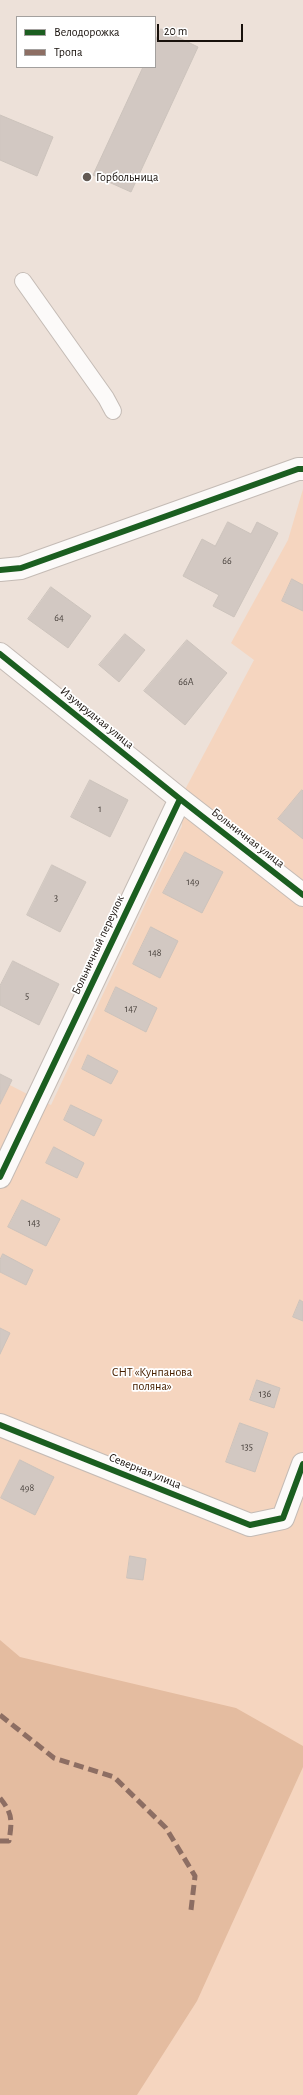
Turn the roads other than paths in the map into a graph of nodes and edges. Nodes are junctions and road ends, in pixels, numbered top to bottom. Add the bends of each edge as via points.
1 (22, 282) dead end
2 (112, 411) dead end
3 (303, 469) edge
4 (0, 570) edge
5 (0, 654) edge
6 (180, 799) junction
7 (303, 895) edge
8 (0, 1177) edge
9 (0, 1425) edge
10 (303, 1464) edge

1 - 2 lane via 106,398
3 - 4 street via 162,512 21,568
5 - 6 street, Изумрудная улица
6 - 7 street, Больничная улица
6 - 8 street, Больничный переулок
9 - 10 street, Северная улица via 250,1525 283,1518

